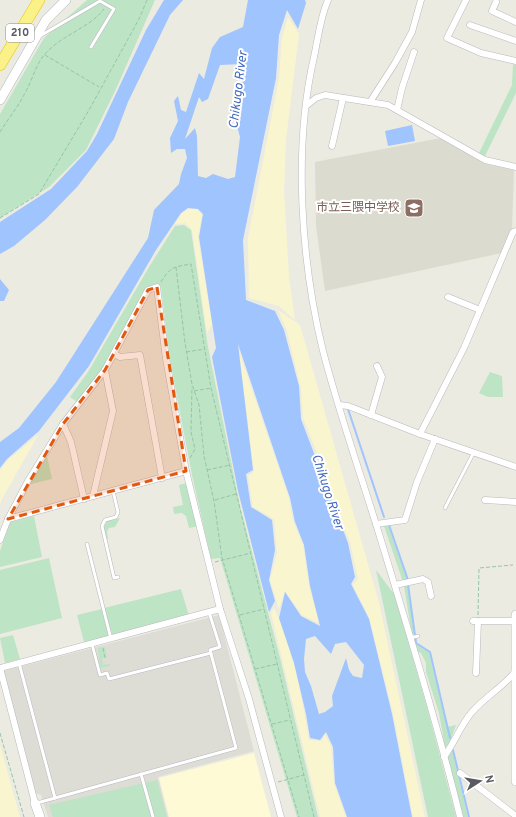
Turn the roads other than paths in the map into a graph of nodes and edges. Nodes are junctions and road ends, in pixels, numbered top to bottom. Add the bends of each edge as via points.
1 (39, 0) edge
2 (66, 0) edge
3 (328, 0) edge
4 (421, 0) edge
5 (466, 0) edge
6 (496, 2) dead end
7 (516, 22) edge
8 (470, 25) dead end
9 (35, 39) junction
10 (516, 40) edge
11 (91, 47) dead end
12 (414, 52) dead end
13 (516, 61) edge
14 (0, 65) edge
15 (343, 98) junction
16 (0, 100) edge
17 (370, 102) junction
18 (306, 106) junction
19 (397, 110) junction
20 (332, 146) dead end
21 (516, 167) edge
22 (516, 231) edge
23 (448, 297) dead end
24 (480, 310) junction
25 (114, 354) junction
26 (377, 366) dead end
27 (105, 370) junction
28 (339, 406) junction
29 (371, 415) junction
30 (63, 424) junction
31 (420, 434) junction
32 (435, 439) junction
33 (474, 452) junction
34 (516, 467) edge
35 (186, 469) junction
36 (162, 478) junction
37 (113, 491) junction
38 (93, 496) junction
39 (84, 499) junction
40 (485, 500) dead end
41 (516, 502) edge
42 (445, 508) dead end
43 (8, 519) junction
44 (376, 524) junction
45 (0, 540) edge
46 (87, 544) dead end
47 (118, 577) dead end
48 (395, 585) junction
49 (431, 596) dead end
50 (220, 609) junction
51 (209, 612) junction
52 (516, 615) edge
53 (516, 621) edge
54 (418, 636) dead end
55 (411, 638) junction
56 (111, 639) junction
57 (92, 644) junction
58 (211, 652) junction
59 (19, 663) junction
60 (0, 668) edge
61 (516, 671) edge
62 (476, 672) dead end
63 (444, 757) junction
64 (460, 773) dead end
65 (141, 774) junction
66 (516, 781) edge
67 (55, 798) junction
68 (35, 803) junction
69 (516, 816) edge
70 (40, 817) edge
71 (152, 817) edge
72 (282, 817) edge
73 (460, 817) edge

1 - 14 highway, 210
2 - 9 street via 46,20
3 - 18 street via 309,80
4 - 17 street via 412,32
5 - 13 street via 447,38 481,53
6 - 7 street via 492,11
8 - 10 street
9 - 11 lane via 100,1 114,9
9 - 16 street
12 - 19 street
15 - 17 street
15 - 18 street via 325,95
15 - 20 street
17 - 19 street via 388,105
18 - 28 street via 304,235 323,350
19 - 21 street via 485,160
22 - 24 street via 513,232
23 - 24 street
24 - 31 street via 464,348
25 - 27 street
25 - 35 street via 148,290 157,287 166,359
25 - 36 street via 120,357 140,354
26 - 29 street via 382,377
27 - 30 street
27 - 38 street via 113,411
28 - 29 street via 348,406
28 - 44 street
29 - 31 street
30 - 39 street via 71,442
30 - 43 street
31 - 32 street
32 - 33 street
32 - 44 street via 405,520
33 - 34 street
33 - 42 lane
35 - 36 street
35 - 50 street
36 - 37 street
37 - 38 street
37 - 47 lane via 118,512 116,517 105,520 102,526 114,578
38 - 39 street
39 - 43 street
40 - 41 street
43 - 45 street
44 - 48 street
46 - 56 lane
48 - 49 street via 423,578 428,582
48 - 55 street
50 - 51 street
50 - 72 street via 249,699
51 - 56 street
51 - 58 lane via 220,647 210,650
52 - 53 street
53 - 61 street
53 - 62 street via 476,621
54 - 55 lane
55 - 63 street
56 - 57 street
57 - 58 lane via 100,675 107,673 109,679
57 - 59 street
58 - 65 lane via 236,748
59 - 60 street
59 - 67 lane
60 - 68 street
61 - 63 street via 473,711 458,730 454,743
61 - 66 street
63 - 73 street
64 - 69 street
65 - 67 lane
65 - 71 lane
67 - 68 lane
68 - 70 street

